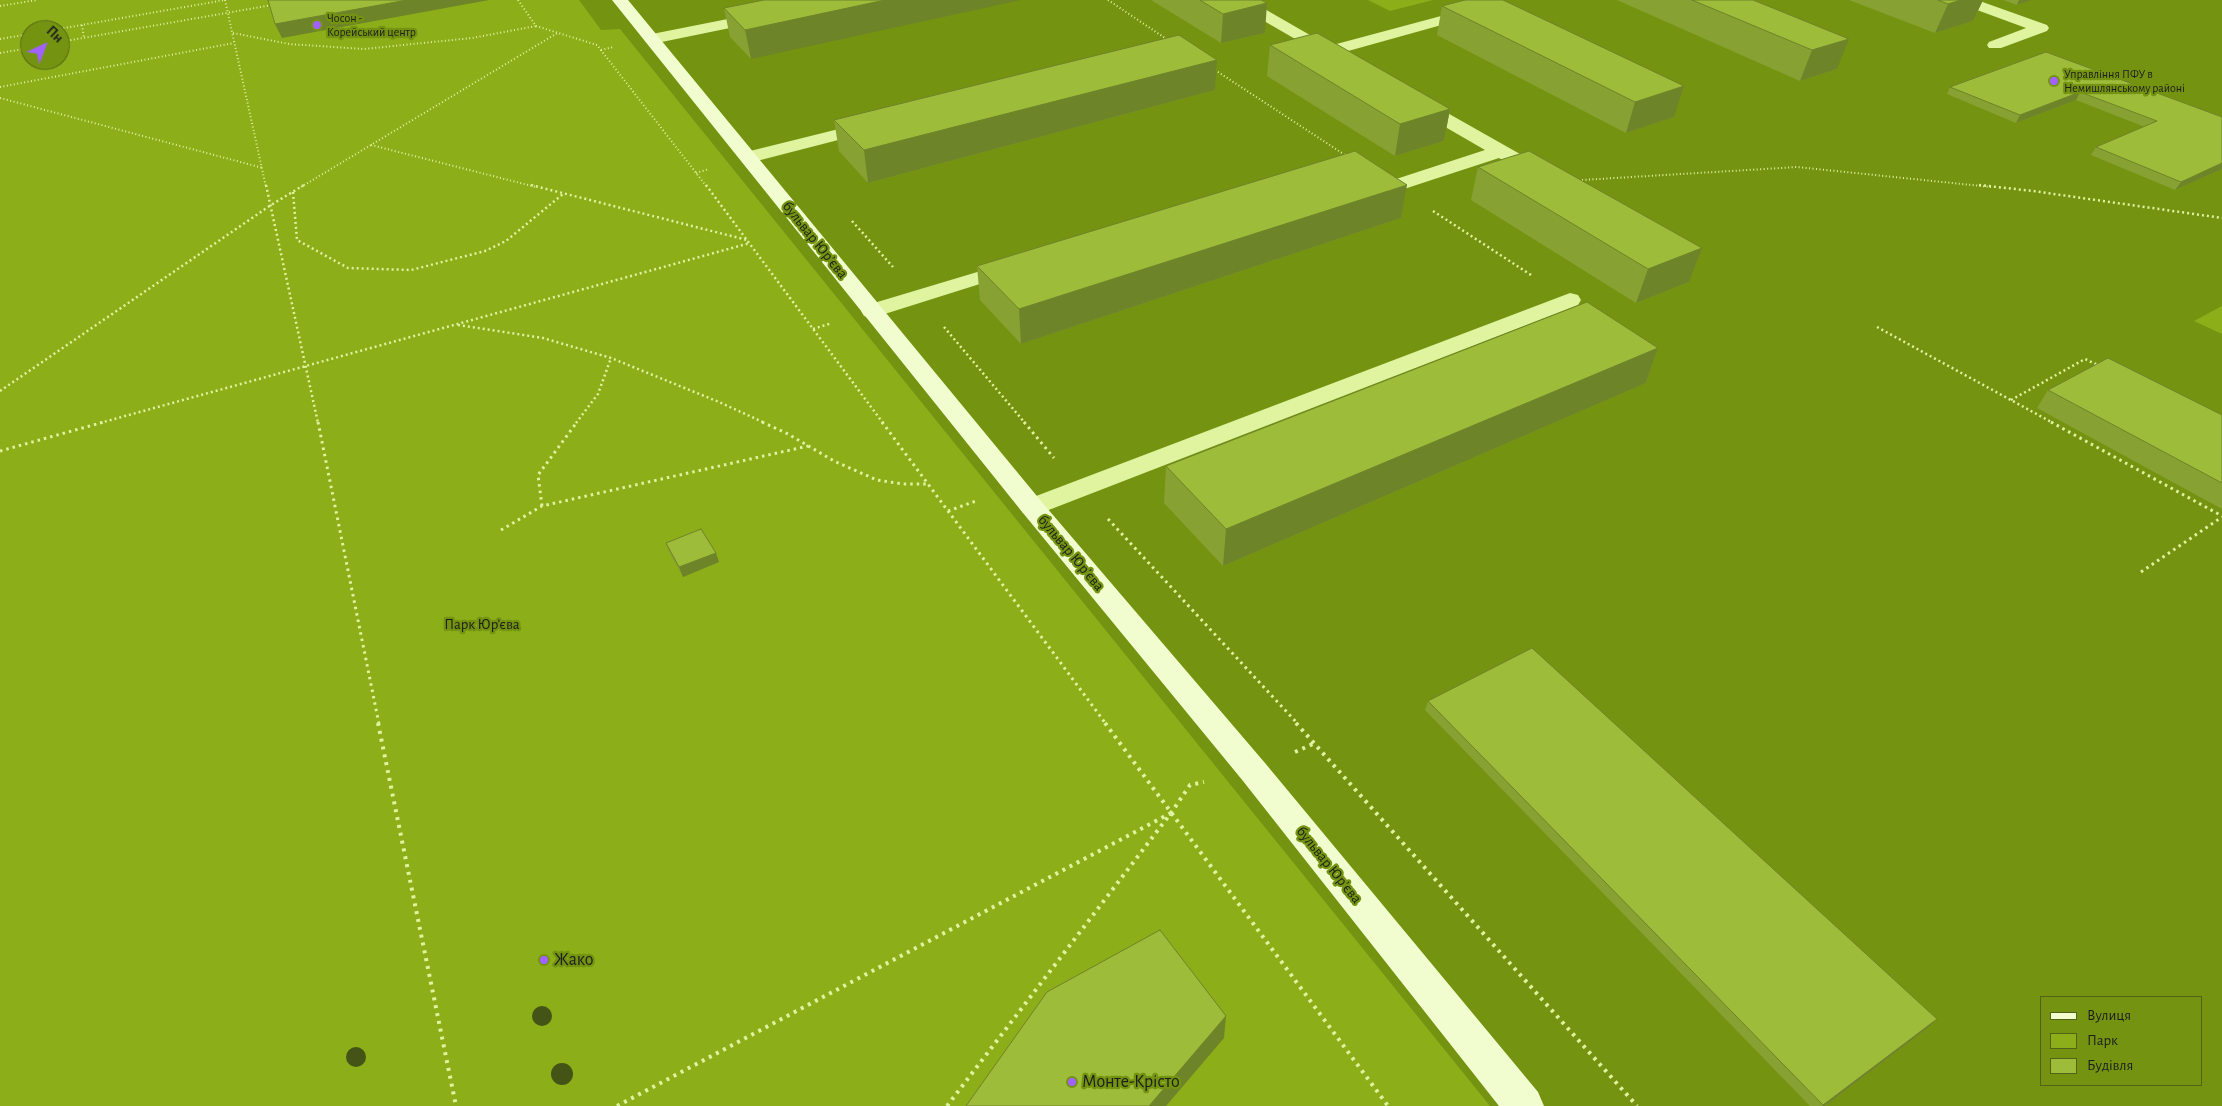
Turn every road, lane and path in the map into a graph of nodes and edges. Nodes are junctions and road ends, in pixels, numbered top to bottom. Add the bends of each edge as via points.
1 (37, 0) edge
2 (225, 0) edge
3 (518, 0) edge
4 (620, 0) edge
5 (1108, 0) edge
6 (1238, 0) edge
7 (1486, 0) edge
8 (1963, 0) edge
9 (272, 5) edge
10 (0, 6) edge
11 (229, 13) junction
12 (776, 14) edge
13 (82, 25) junction
14 (536, 26) junction
15 (70, 27) edge
16 (560, 32) junction
17 (233, 33) junction
18 (20, 36) edge
19 (84, 38) junction
20 (0, 39) edge
21 (70, 40) edge
22 (652, 40) junction
23 (1172, 42) edge
24 (234, 43) junction
25 (1995, 45) dead end
26 (20, 50) edge
27 (1328, 51) junction
28 (0, 53) edge
29 (1345, 61) edge
30 (1213, 69) dead end
31 (0, 87) edge
32 (1397, 91) edge
33 (0, 98) edge
34 (883, 123) edge
35 (370, 145) junction
36 (1500, 151) junction
37 (749, 157) junction
38 (263, 168) junction
39 (1558, 184) joint
40 (1394, 186) junction
41 (292, 192) junction
42 (564, 194) junction
43 (271, 204) junction
44 (847, 214) dead end
45 (2222, 218) edge
46 (748, 242) junction
47 (1032, 261) edge
48 (919, 296) junction
49 (1570, 300) joint
50 (872, 311) junction
51 (455, 324) junction
52 (1877, 327) dead end
53 (611, 358) junction
54 (306, 365) junction
55 (2100, 366) edge
56 (0, 391) edge
57 (2011, 400) junction
58 (808, 446) junction
59 (0, 451) edge
60 (928, 484) junction
61 (1080, 488) junction
62 (542, 506) junction
63 (1032, 507) junction
64 (2222, 516) edge
65 (501, 530) dead end
66 (2141, 572) dead end
67 (1315, 743) junction
68 (1254, 772) junction
69 (1172, 813) junction
70 (456, 1106) edge
71 (617, 1106) edge
72 (947, 1106) edge
73 (1388, 1106) edge
74 (1524, 1106) edge
75 (1637, 1106) edge

1 - 10 path
2 - 11 path
2 - 13 path
3 - 14 path
4 - 22 street, бульвар Юрʼєва
5 - 23 path
6 - 27 lane
7 - 27 lane via 1476,11
8 - 25 lane via 2042,28
9 - 11 path
11 - 17 path
11 - 19 path
12 - 22 lane
13 - 15 path
13 - 19 path
14 - 16 path
14 - 17 path via 472,38 364,49 289,44
16 - 35 path
16 - 46 path via 597,45
17 - 24 path
18 - 20 path
19 - 21 path
22 - 37 street, бульвар Юрʼєва
24 - 31 path
24 - 38 path
26 - 28 path
27 - 29 lane
30 - 40 path
32 - 36 lane
33 - 38 path
34 - 37 lane
35 - 41 path
35 - 42 path
36 - 39 lane
36 - 40 lane
37 - 50 street, бульвар Юрʼєва
38 - 43 path
39 - 45 path via 1797,167 2033,191
40 - 49 path
41 - 42 path via 297,240 348,268 411,270 485,252 506,241
41 - 43 path
42 - 46 path
43 - 54 path
43 - 56 path
44 - 48 path
46 - 51 path
46 - 60 path
47 - 48 lane
48 - 50 lane
48 - 61 path
49 - 61 lane
50 - 63 street, бульвар Юрʼєва
51 - 53 path via 543,338
51 - 54 path
52 - 57 path
53 - 58 path via 719,402
53 - 62 path via 598,394 538,476
54 - 59 path
54 - 70 path
55 - 57 path via 2085,359
57 - 64 path
58 - 60 path via 877,480
58 - 62 path
60 - 69 path
61 - 63 lane
61 - 67 path
62 - 65 path
63 - 68 street, бульвар Юрʼєва
64 - 66 path
67 - 68 path
67 - 75 path
68 - 69 path via 1190,785
68 - 74 street, бульвар Юрʼєва
69 - 71 path
69 - 72 path
69 - 73 path

